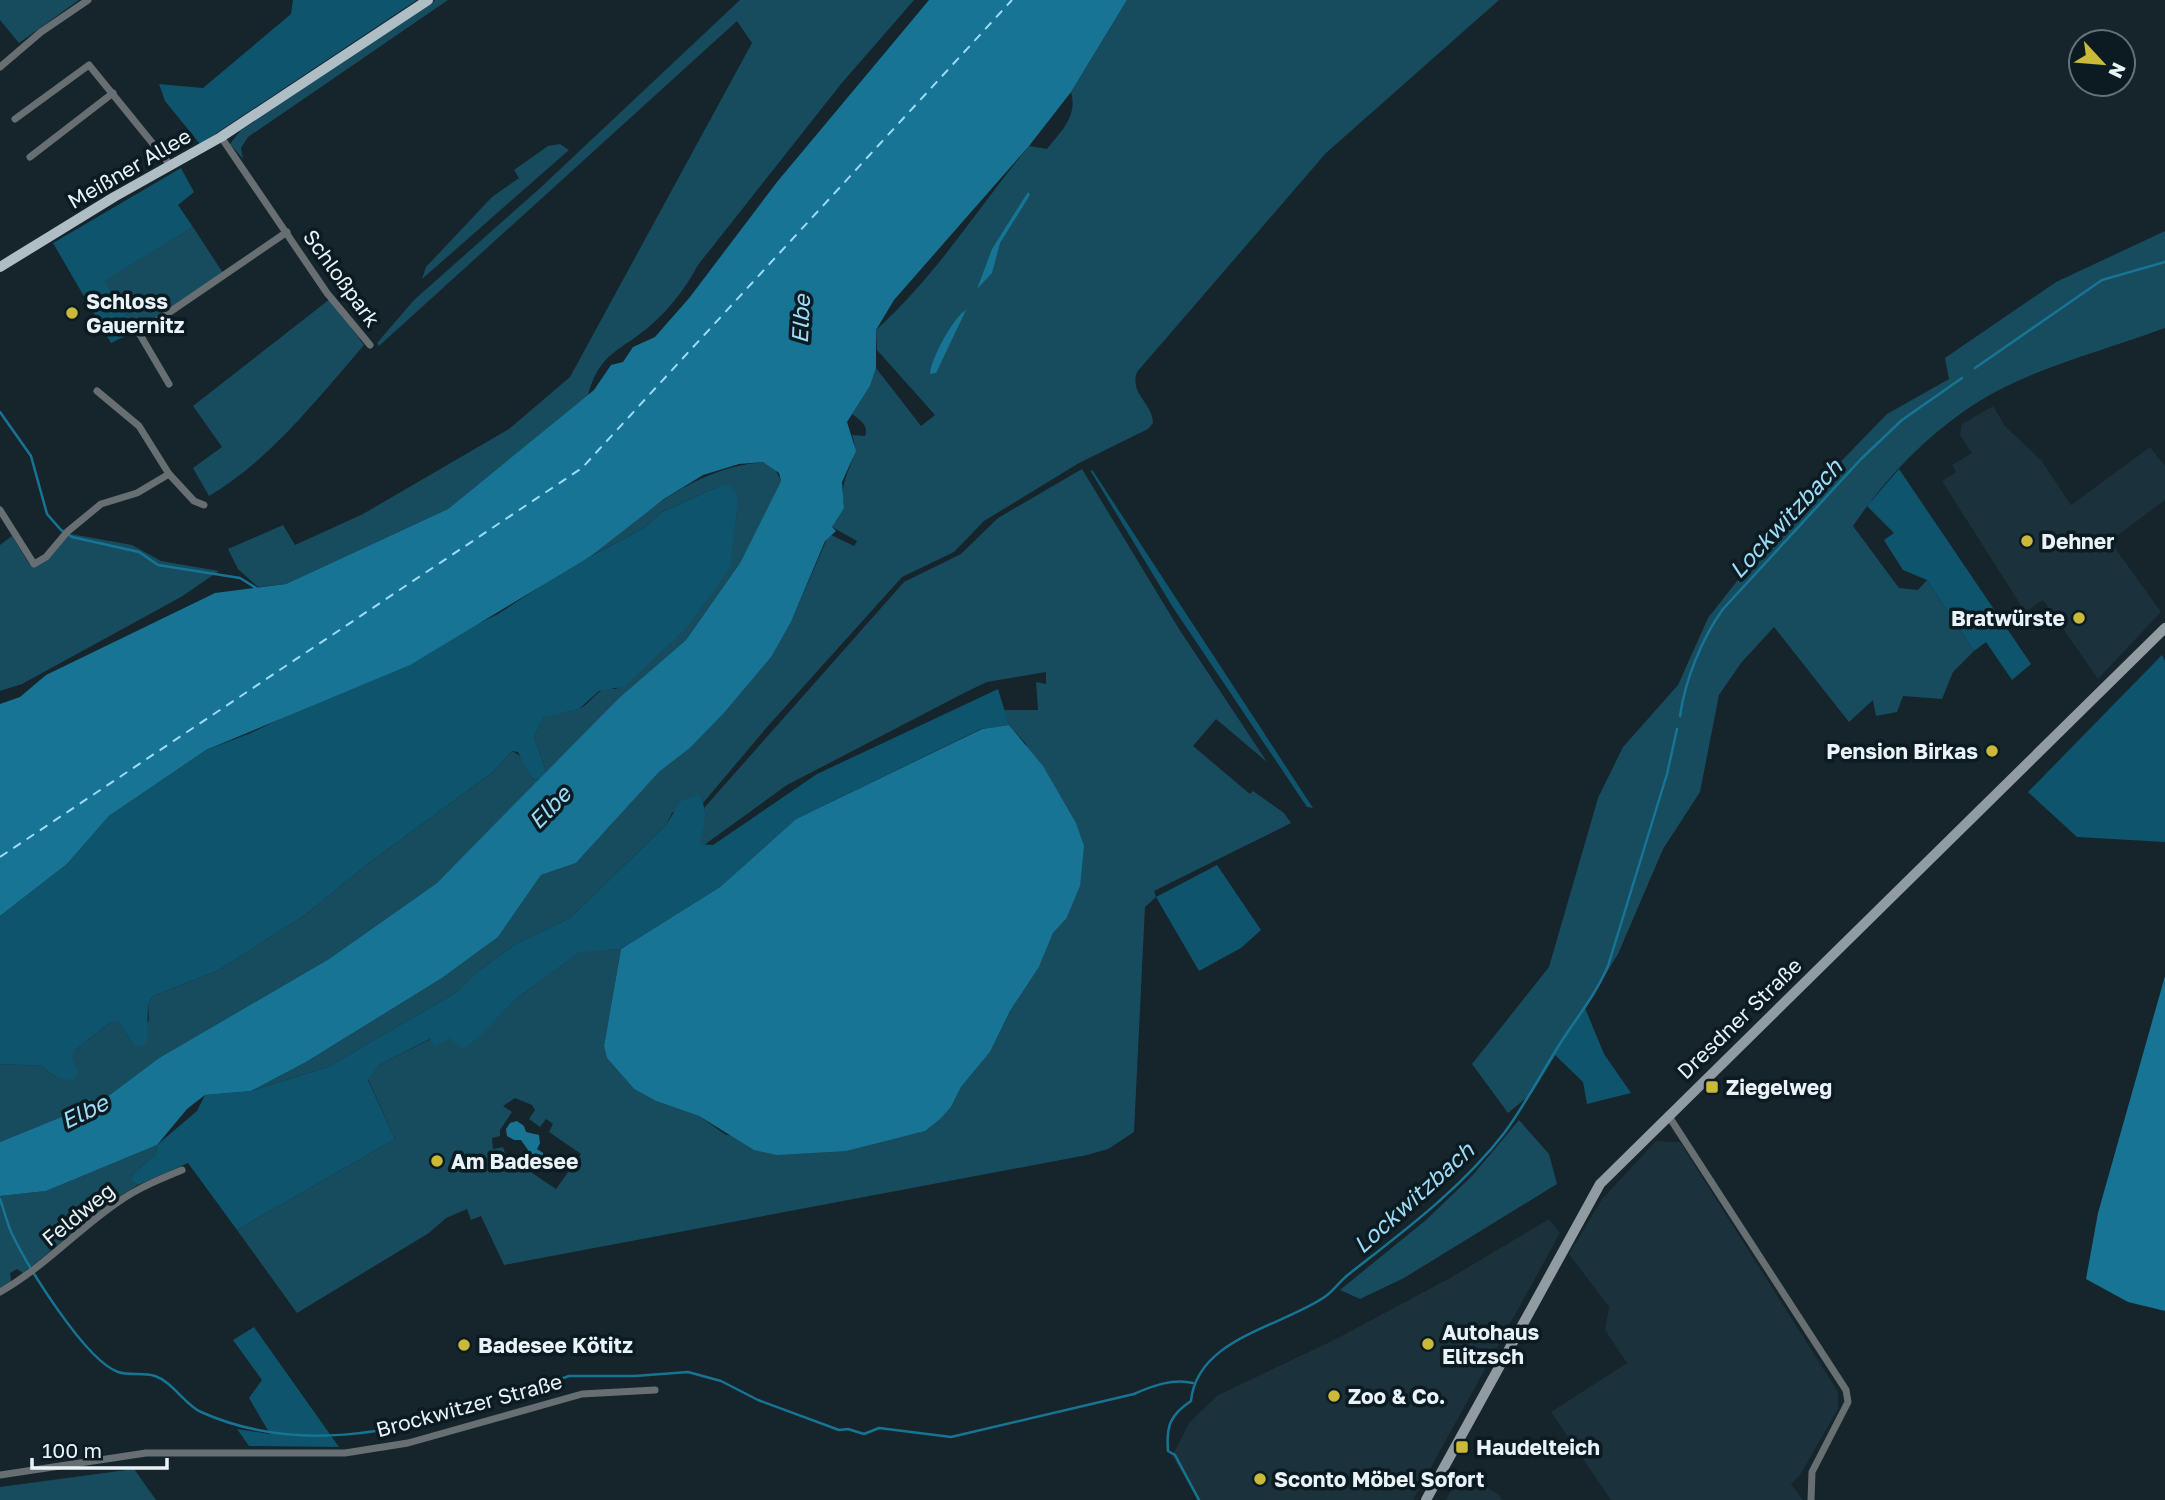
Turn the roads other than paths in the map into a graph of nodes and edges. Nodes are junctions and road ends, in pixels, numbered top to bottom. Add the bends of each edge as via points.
1 (88, 0) edge
2 (428, 0) edge
3 (0, 67) edge
4 (113, 93) junction
5 (15, 119) dead end
6 (221, 137) junction
7 (30, 157) dead end
8 (170, 166) junction
9 (287, 232) junction
10 (0, 267) edge
11 (370, 345) dead end
12 (169, 384) dead end
13 (97, 391) dead end
14 (169, 474) junction
15 (204, 505) dead end
16 (0, 510) edge
17 (2165, 628) edge
18 (1668, 1115) junction
19 (182, 1170) dead end
20 (0, 1292) edge
21 (655, 1391) dead end
22 (0, 1475) edge
23 (1426, 1500) edge
24 (1811, 1500) edge

1 - 3 street
2 - 6 main road, Meißner Allee
4 - 5 street via 89,65
4 - 7 street
4 - 8 street
6 - 8 main road, Meißner Allee
6 - 9 street, Schloßpark
8 - 10 main road, Meißner Allee
9 - 11 street, Schloßpark via 327,293
9 - 12 street, Schloßpark via 139,333
13 - 14 street via 139,426
14 - 15 street via 194,501
14 - 16 street via 137,493 102,504 34,564
17 - 18 main road, Dresdner Straße
18 - 23 main road, Dresdner Straße via 1593,1193
18 - 24 street via 1846,1390 1848,1402 1812,1472
19 - 20 street, Feldweg via 116,1203 27,1277
21 - 22 street, Brockwitzer Straße via 582,1394 408,1443 345,1452 146,1453

